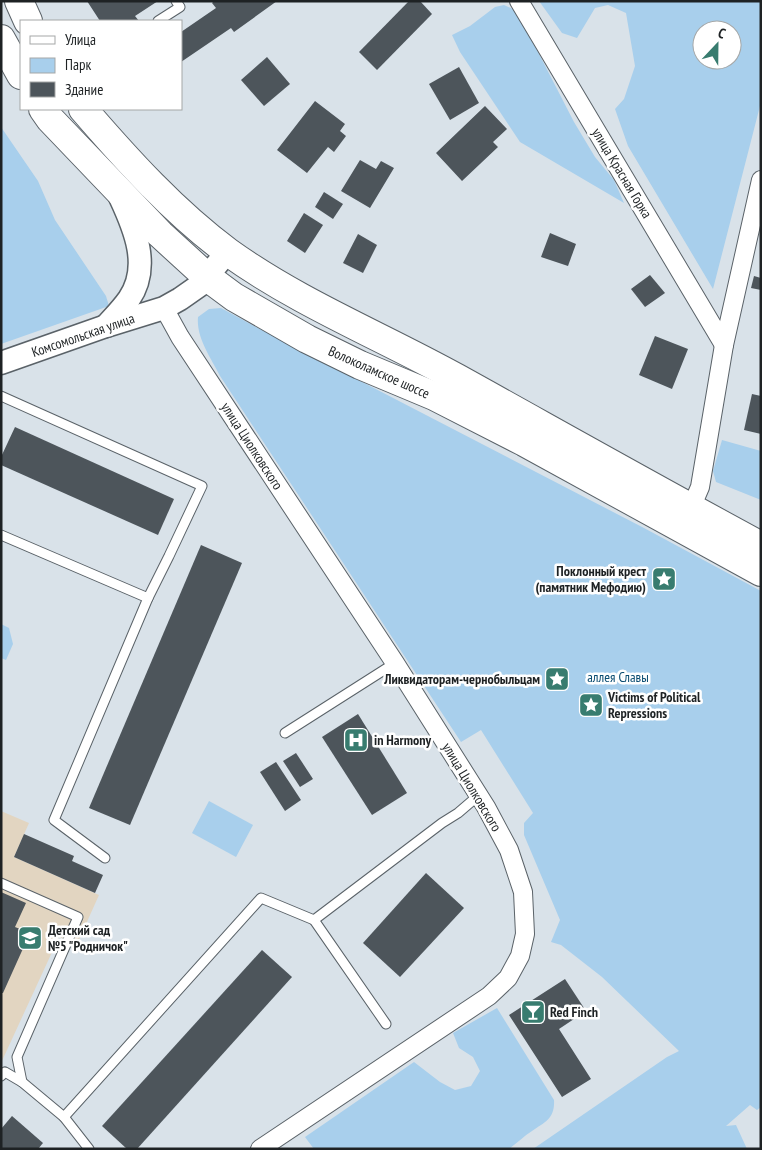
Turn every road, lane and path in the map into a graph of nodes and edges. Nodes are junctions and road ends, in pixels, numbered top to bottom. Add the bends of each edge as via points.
1 (19, 1) edge
2 (176, 1) edge
3 (519, 1) edge
4 (28, 20) edge
5 (160, 20) edge
6 (1, 39) edge
7 (20, 73) edge
8 (44, 110) edge
9 (84, 110) edge
10 (761, 180) edge
11 (117, 189) junction
12 (228, 251) junction
13 (207, 277) junction
14 (164, 308) junction
15 (106, 326) junction
16 (724, 345) junction
17 (1, 363) edge
18 (1, 396) edge
19 (690, 508) junction
20 (1, 535) edge
21 (761, 546) edge
22 (761, 572) edge
23 (148, 598) junction
24 (395, 663) junction
25 (285, 733) dead end
26 (478, 796) junction
27 (105, 858) dead end
28 (1, 883) edge
29 (314, 920) junction
30 (386, 1024) dead end
31 (1, 1076) edge
32 (22, 1082) junction
33 (64, 1117) junction
34 (89, 1149) edge
35 (260, 1149) edge

1 - 4 main road
2 - 5 lane via 180,7
3 - 16 street, улица Красная Горка
6 - 7 main road
8 - 11 main road, Волоколамское шоссе
9 - 12 main road, Волоколамское шоссе via 184,216
10 - 16 street
11 - 13 main road, Волоколамское шоссе
11 - 15 street via 131,220 141,264 135,288
12 - 13 street, Комсомольская улица
12 - 19 main road, Волоколамское шоссе via 308,301 444,371
13 - 14 street, Комсомольская улица
13 - 22 main road, Волоколамское шоссе via 234,297 308,339 434,396 524,442
14 - 15 street, Комсомольская улица
14 - 24 street, улица Циолковского
15 - 17 street, Комсомольская улица
16 - 19 street via 700,487
18 - 23 lane via 202,486
19 - 21 main road, Волоколамское шоссе
20 - 23 lane
23 - 27 lane via 54,820
24 - 25 lane
24 - 26 street, улица Циолковского
26 - 29 lane
26 - 35 street, улица Циолковского via 509,850 523,892 525,934 520,956 508,978 489,996
28 - 32 lane via 78,917 17,1057
29 - 30 lane
29 - 33 lane via 261,898
31 - 32 lane via 5,1072
32 - 33 lane
33 - 34 lane

